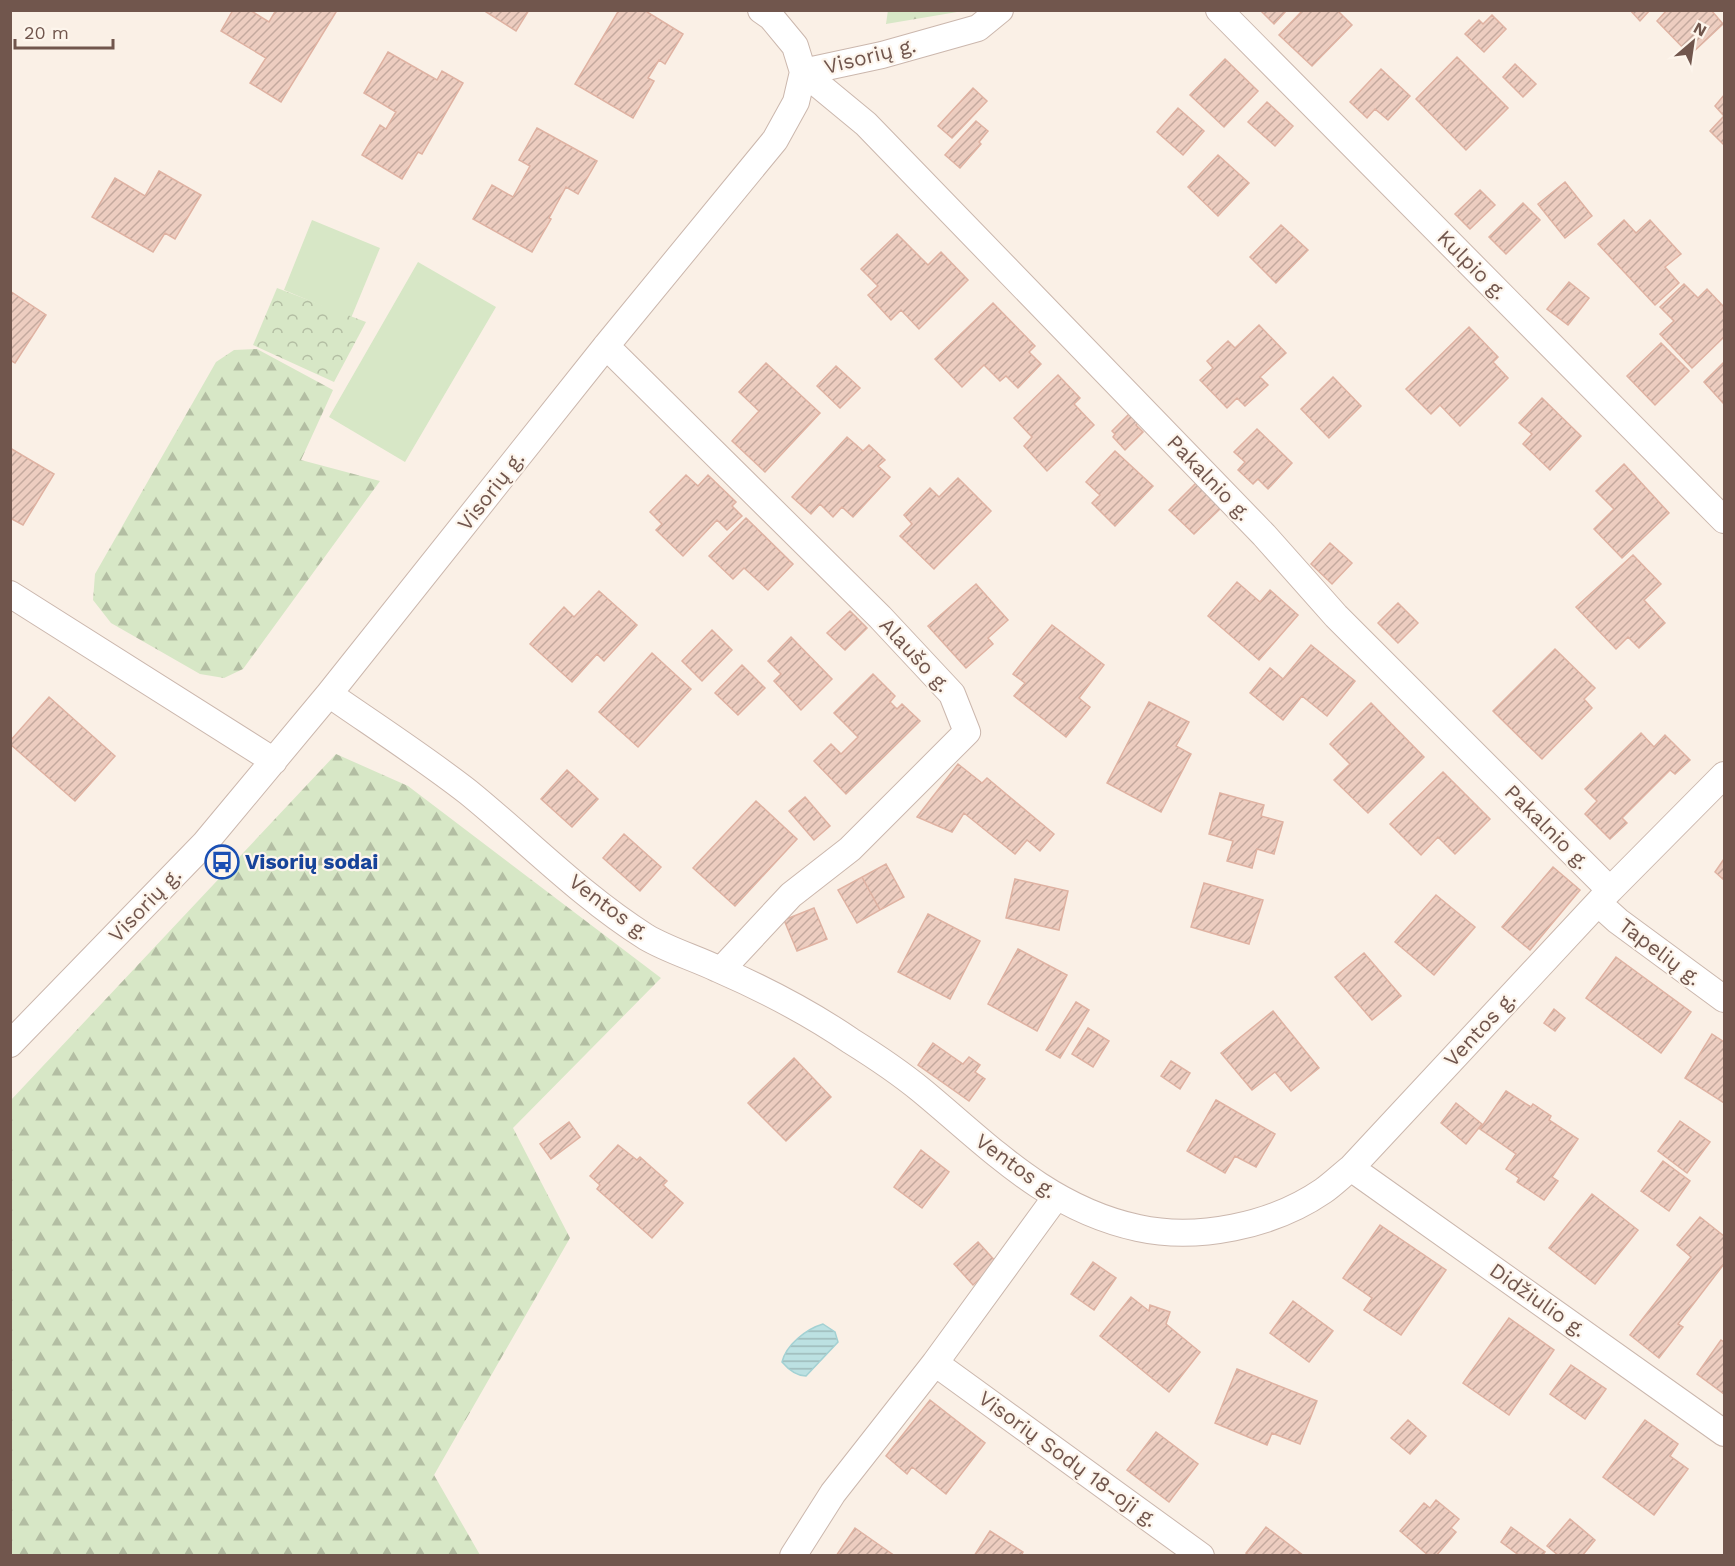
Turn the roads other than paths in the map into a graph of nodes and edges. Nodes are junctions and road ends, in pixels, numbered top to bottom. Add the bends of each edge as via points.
1 (760, 10) edge
2 (1000, 10) edge
3 (1219, 10) edge
4 (803, 72) junction
5 (606, 346) junction
6 (1725, 520) edge
7 (10, 594) edge
8 (329, 694) junction
9 (274, 760) junction
10 (1725, 775) edge
11 (1604, 896) junction
12 (721, 970) junction
13 (1725, 999) edge
14 (10, 1044) edge
15 (1351, 1168) junction
16 (1056, 1197) junction
17 (935, 1363) junction
18 (1725, 1433) edge
19 (793, 1556) edge
20 (1201, 1556) edge

1 - 4 street via 795,46
2 - 4 street, Visorių g. via 978,28
3 - 6 street, Kulpio g.
4 - 5 street, Visorių g. via 796,102 775,140
4 - 11 street, Pakalnio g. via 866,124 1264,535 1336,616
5 - 8 street, Visorių g.
5 - 12 street, Alaušo g. via 880,617 952,694 967,732 850,849 791,895
7 - 9 street
8 - 9 street, Visorių g.
8 - 12 street, Ventos g. via 466,791 613,915 650,939
9 - 14 street, Visorių g. via 205,843
10 - 11 street, Ventos g.
11 - 13 street, Tapelių g. via 1618,921
11 - 15 street, Ventos g.
12 - 16 street, Ventos g. via 792,1005 850,1040 919,1088 987,1148
15 - 16 street, Ventos g. via 1323,1191 1285,1211 1238,1227 1194,1234 1164,1233 1123,1224
15 - 18 street, Didžiulio g.
16 - 17 street
17 - 19 street via 834,1492
17 - 20 street, Visorių Sodų 18-oji g.

